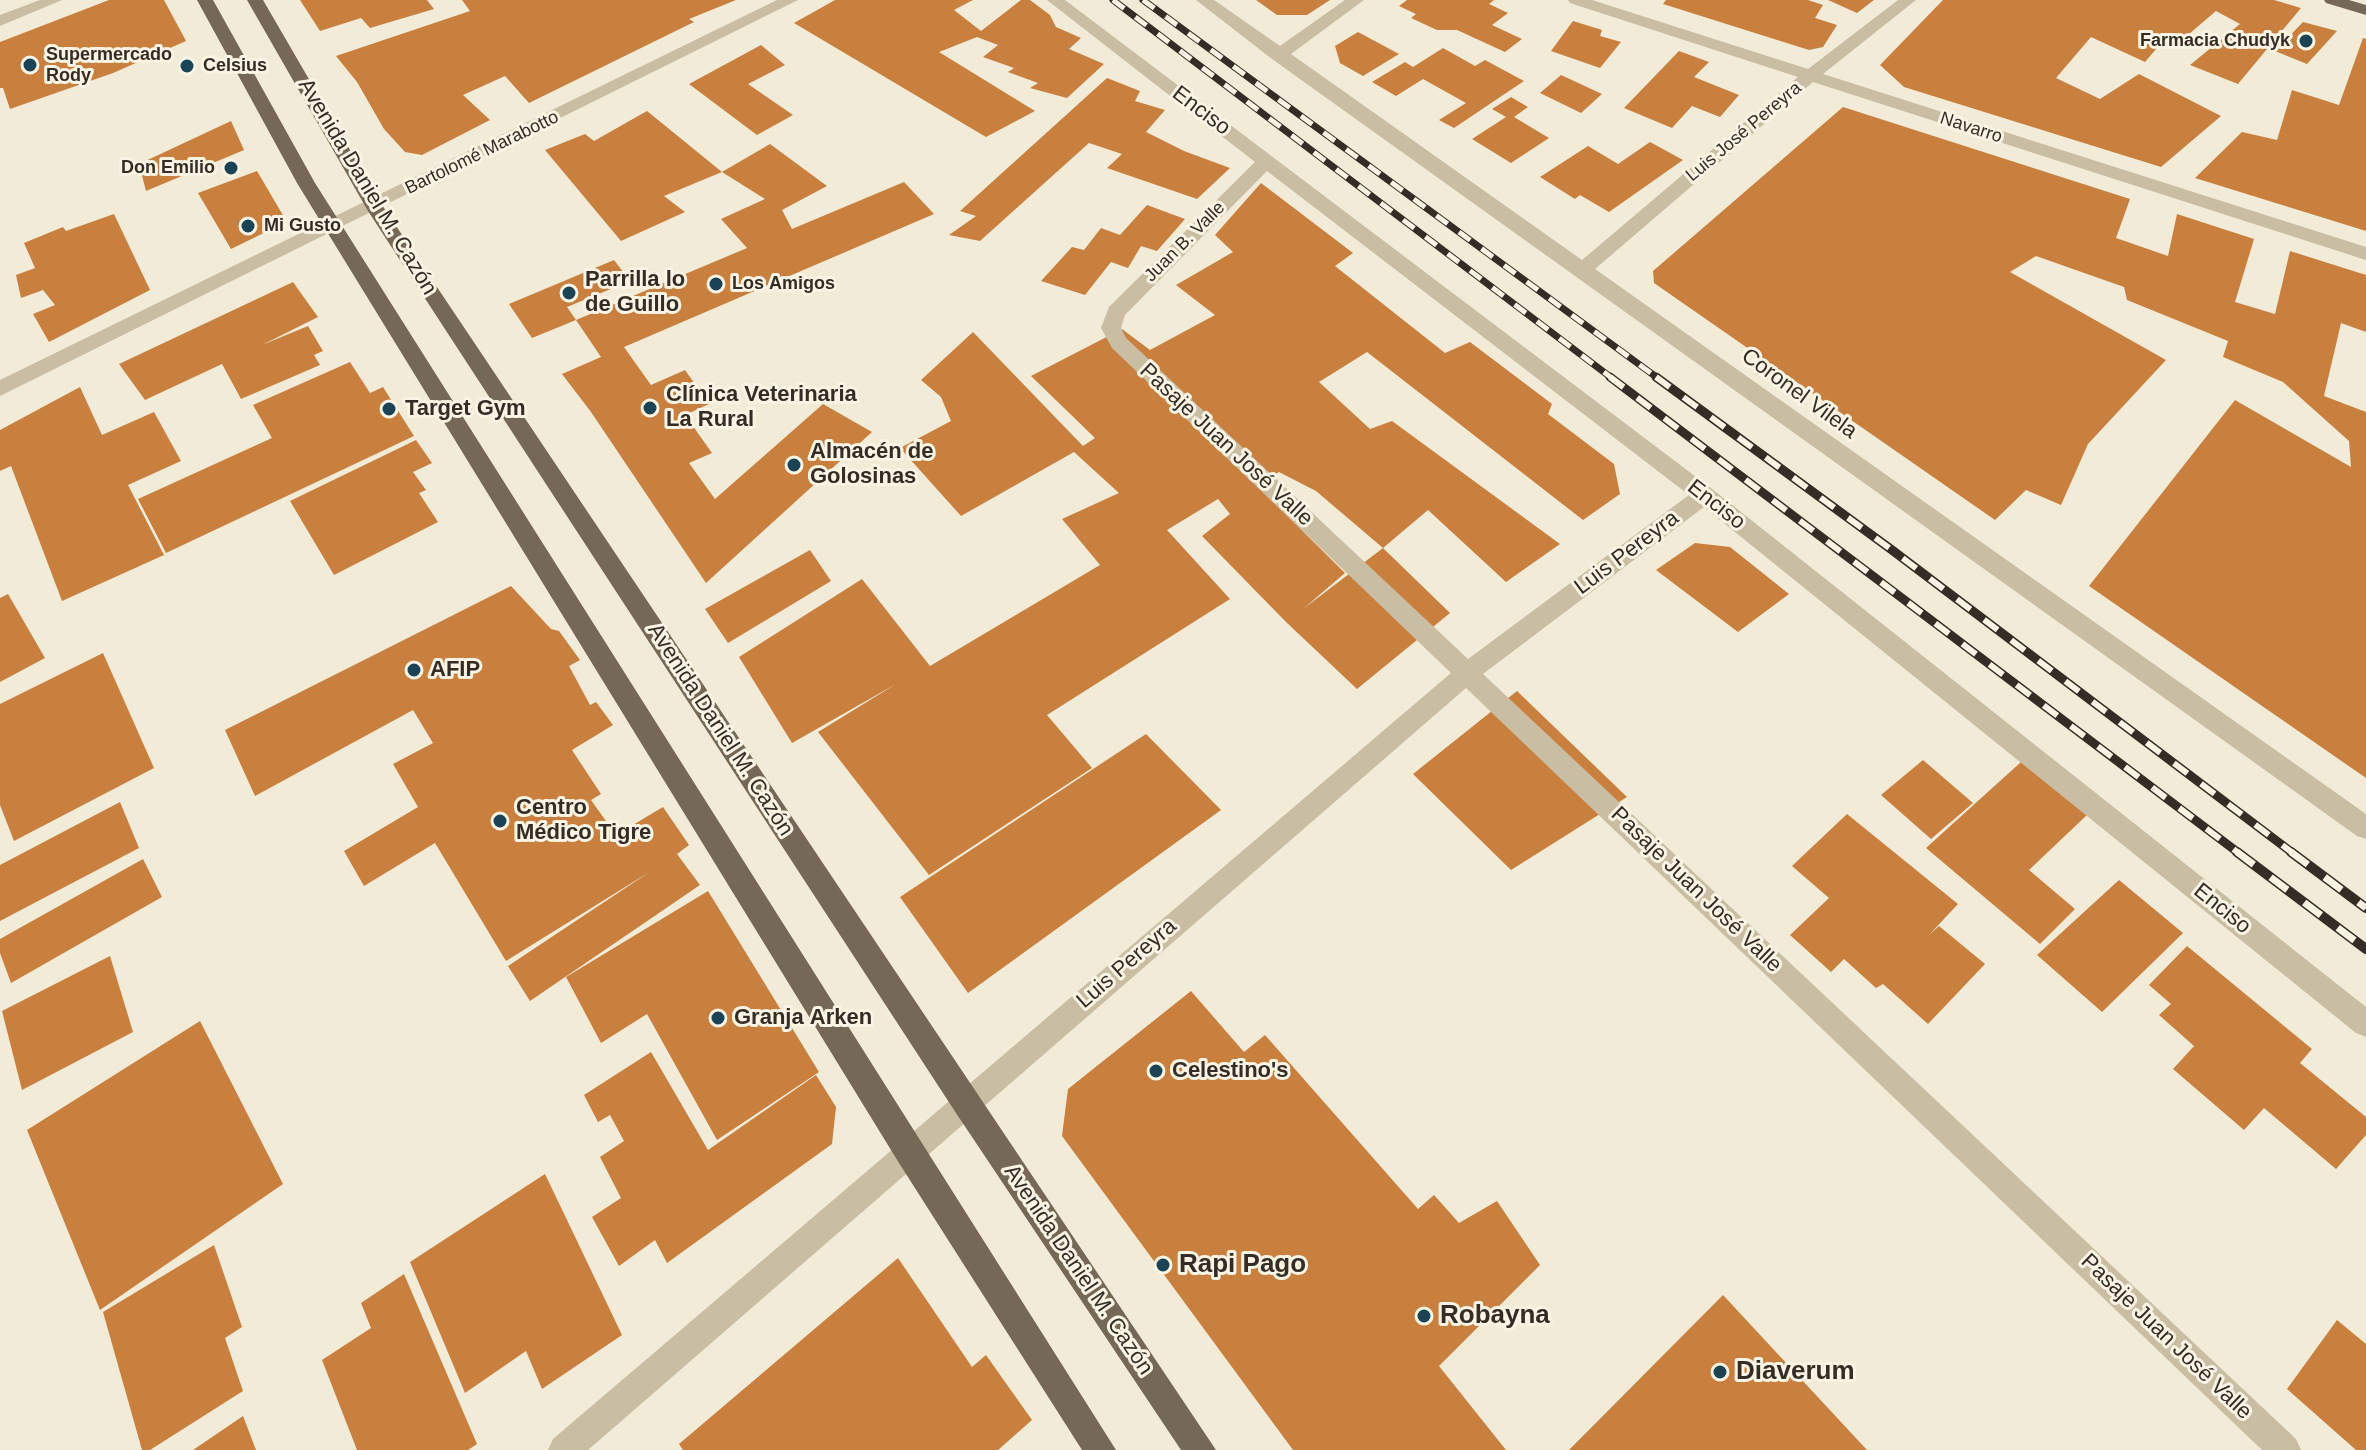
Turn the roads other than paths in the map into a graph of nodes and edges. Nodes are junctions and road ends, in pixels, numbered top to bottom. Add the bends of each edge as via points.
1 (54, 0) edge
2 (205, 0) edge
3 (255, 0) edge
4 (790, 0) edge
5 (1055, 0) edge
6 (1204, 0) edge
7 (1356, 0) edge
8 (1576, 0) edge
9 (1908, 0) edge
10 (2332, 0) edge
11 (2366, 10) edge
12 (0, 21) edge
13 (1278, 55) junction
14 (1809, 76) junction
15 (1266, 161) junction
16 (374, 207) junction
17 (333, 226) junction
18 (2366, 254) edge
19 (1583, 269) junction
20 (1111, 328) joint
21 (0, 389) edge
22 (1704, 495) junction
23 (1467, 673) junction
24 (2366, 828) edge
25 (2366, 1024) edge
26 (966, 1103) junction
27 (909, 1153) junction
28 (564, 1450) edge
29 (1100, 1450) edge
30 (1200, 1450) edge
31 (2285, 1450) edge

1 - 12 street
2 - 17 main road
3 - 16 main road, Avenida Daniel M. Cazón
4 - 16 street, Bartolomé Marabotto
5 - 15 street, Enciso
6 - 13 street, Coronel Vilela
7 - 13 street
8 - 14 street, Navarro
9 - 14 street, Luis José Pereyra
10 - 11 main road
13 - 19 street, Coronel Vilela
14 - 18 street, Navarro
14 - 19 street, Luis José Pereyra
15 - 20 street, Juan B. Valle via 1116,312
15 - 22 street, Enciso
16 - 17 street, Bartolomé Marabotto
16 - 26 main road, Avenida Daniel M. Cazón
17 - 21 street, Bartolomé Marabotto
17 - 27 main road
19 - 24 street, Coronel Vilela
20 - 23 street, Pasaje Juan José Valle via 1119,343
22 - 23 street, Luis Pereyra
22 - 25 street, Enciso
23 - 26 street, Luis Pereyra
23 - 31 street, Pasaje Juan José Valle
26 - 27 street, Luis Pereyra
26 - 30 main road, Avenida Daniel M. Cazón
27 - 28 street, Luis Pereyra
27 - 29 main road

